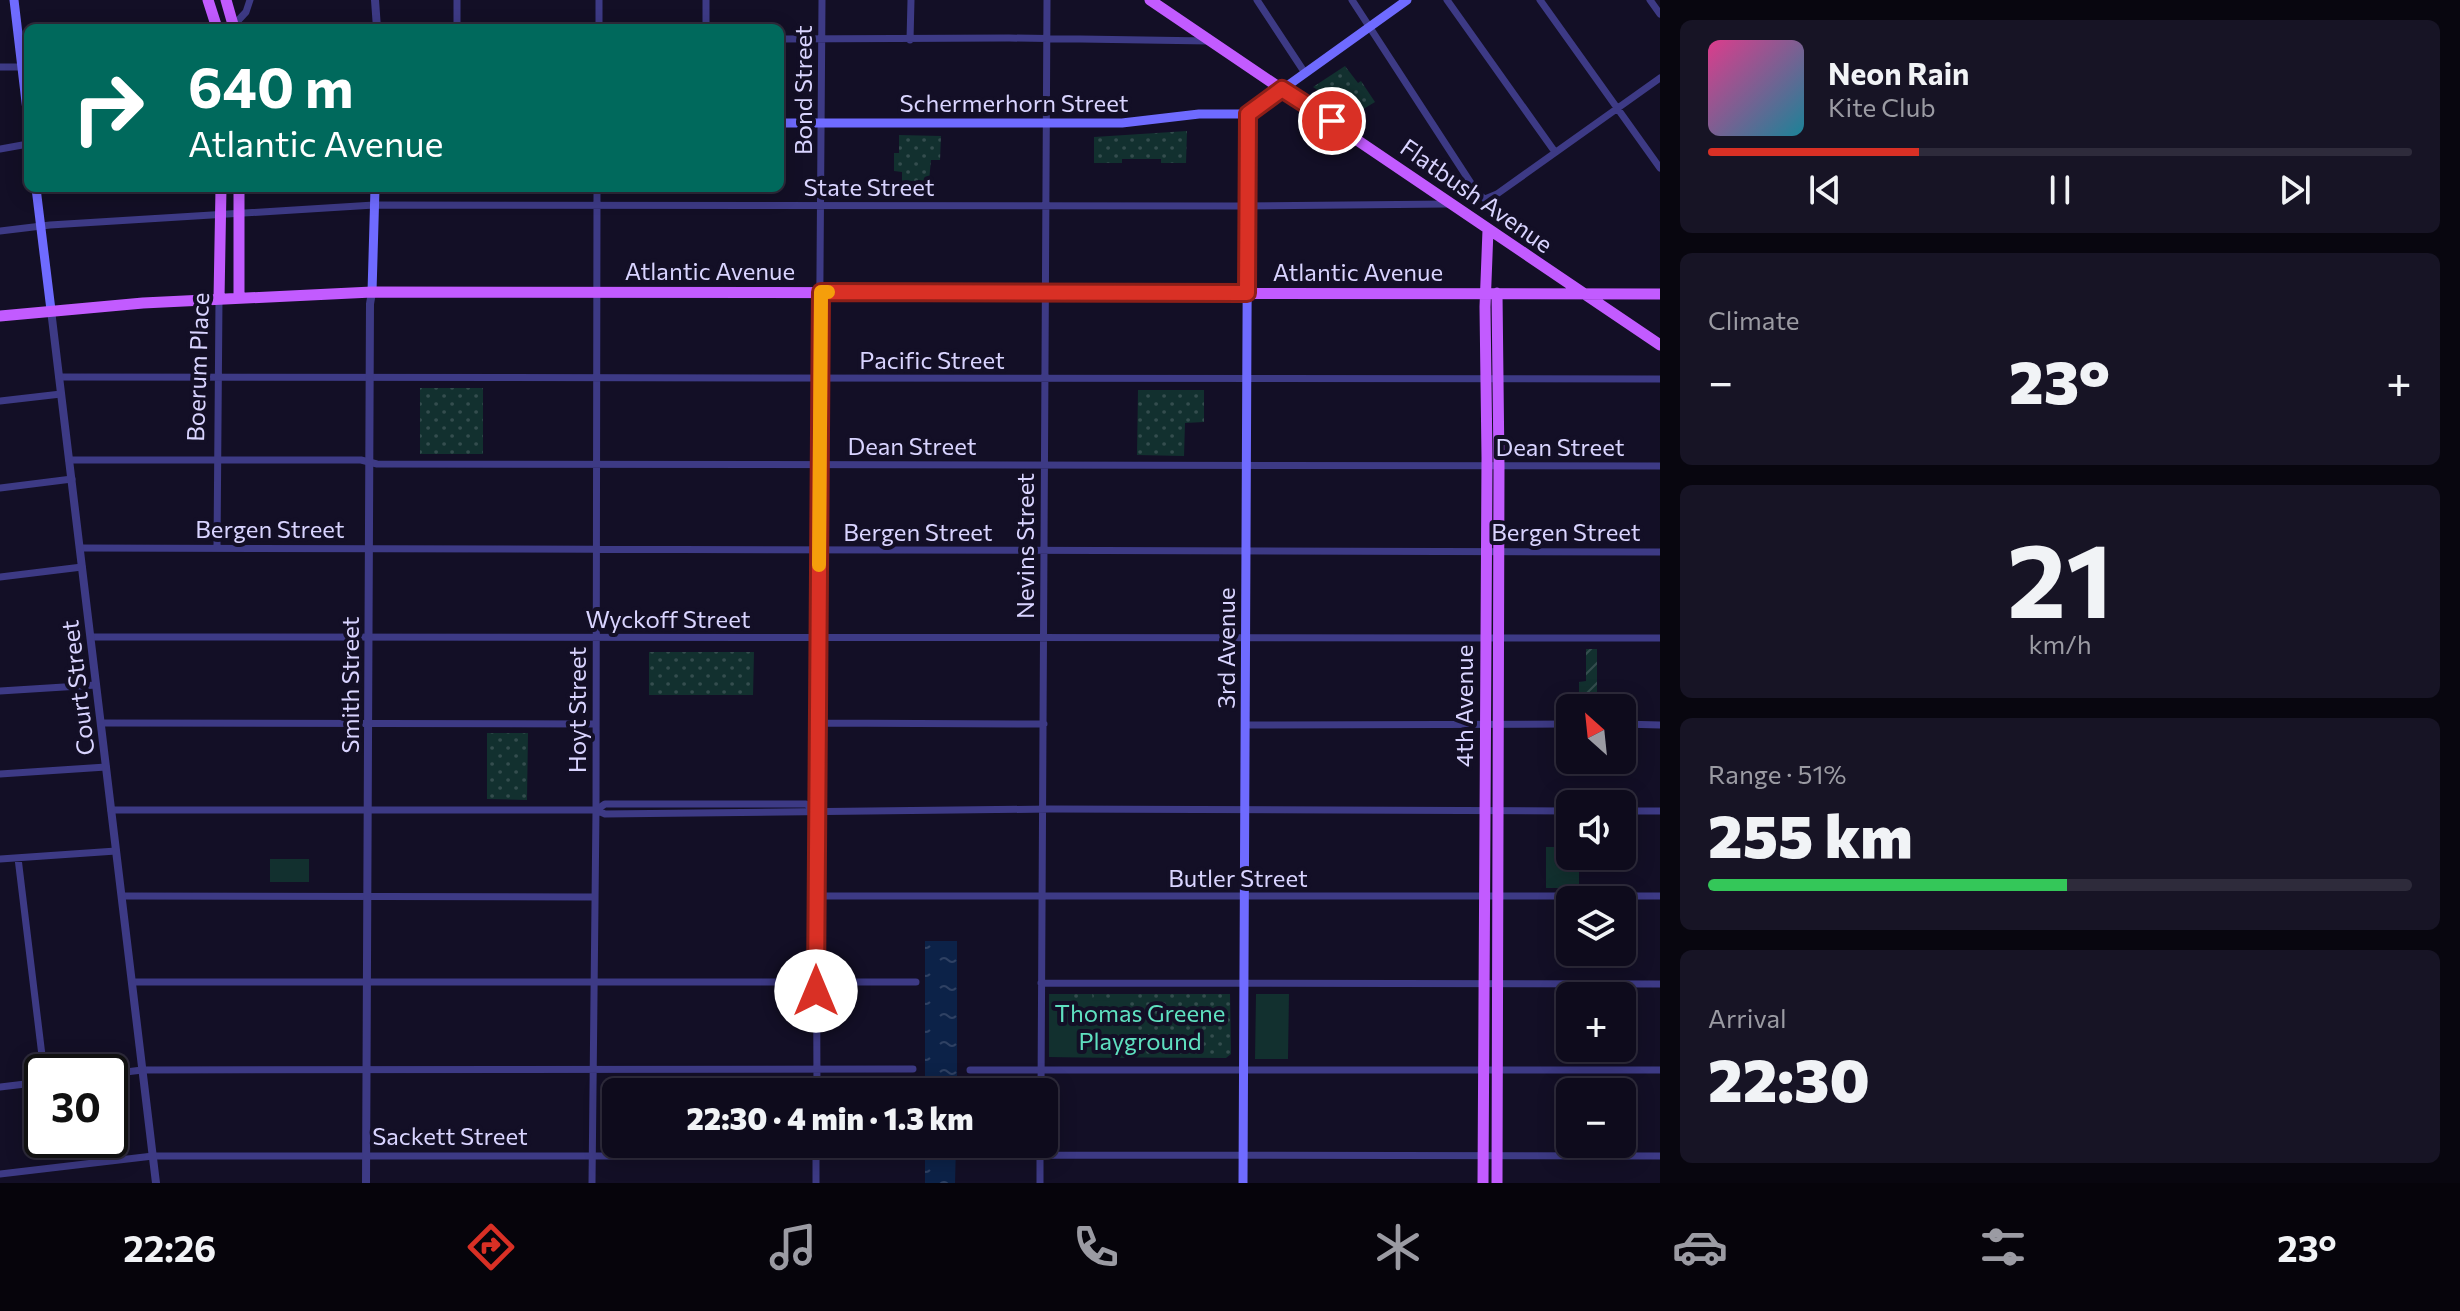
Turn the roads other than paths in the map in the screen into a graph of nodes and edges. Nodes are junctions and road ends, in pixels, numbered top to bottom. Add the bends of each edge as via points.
1 (14, 0) edge
2 (208, 0) edge
3 (226, 0) edge
4 (250, 0) edge
5 (375, 0) edge
6 (457, 0) edge
7 (599, 0) edge
8 (706, 0) edge
9 (822, 0) edge
10 (911, 0) edge
11 (1047, 0) edge
12 (1150, 0) edge
13 (1257, 0) edge
14 (1352, 0) edge
15 (1407, 0) edge
16 (1447, 0) edge
17 (1540, 0) edge
18 (1650, 0) edge
19 (1660, 14) edge
20 (216, 24) edge
21 (233, 24) edge
22 (236, 24) edge
23 (377, 24) edge
24 (457, 24) edge
25 (599, 24) edge
26 (706, 24) edge
27 (1369, 27) junction
28 (1046, 38) junction
29 (784, 39) edge
30 (822, 40) junction
31 (910, 40) junction
32 (1211, 41) junction
33 (24, 60) edge
34 (24, 66) edge
35 (0, 67) edge
36 (1305, 73) junction
37 (1660, 78) edge
38 (1282, 89) junction
39 (1618, 108) junction
40 (1248, 114) junction
41 (784, 123) edge
42 (822, 123) junction
43 (1046, 123) junction
44 (24, 145) edge
45 (0, 149) edge
46 (1555, 152) junction
47 (1660, 168) edge
48 (37, 192) edge
49 (221, 192) edge
50 (239, 192) edge
51 (375, 192) edge
52 (597, 192) edge
53 (1450, 204) junction
54 (374, 205) junction
55 (597, 206) junction
56 (821, 206) junction
57 (1045, 206) junction
58 (1247, 206) junction
59 (222, 213) junction
60 (239, 213) junction
61 (41, 226) junction
62 (1488, 230) junction
63 (0, 231) edge
64 (372, 292) junction
65 (596, 292) junction
66 (821, 292) junction
67 (1045, 292) junction
68 (1247, 293) junction
69 (1491, 293) junction
70 (1581, 294) junction
71 (1660, 294) edge
72 (239, 297) junction
73 (219, 299) junction
74 (51, 310) junction
75 (0, 316) edge
76 (1660, 345) edge
77 (217, 376) junction
78 (59, 377) junction
79 (370, 378) junction
80 (596, 378) junction
81 (1492, 378) junction
82 (820, 379) junction
83 (1044, 379) junction
84 (1247, 379) junction
85 (1660, 379) edge
86 (61, 394) junction
87 (0, 401) edge
88 (69, 460) junction
89 (216, 460) junction
90 (370, 462) junction
91 (595, 465) junction
92 (820, 465) junction
93 (1044, 465) junction
94 (1246, 465) junction
95 (1493, 466) junction
96 (1660, 466) edge
97 (72, 479) junction
98 (0, 488) edge
99 (80, 548) junction
100 (217, 548) junction
101 (370, 549) junction
102 (596, 550) junction
103 (820, 551) junction
104 (1246, 551) junction
105 (1491, 551) junction
106 (1044, 552) junction
107 (1660, 552) edge
108 (82, 567) junction
109 (0, 577) edge
110 (91, 637) junction
111 (369, 637) junction
112 (596, 638) junction
113 (818, 638) junction
114 (1044, 638) junction
115 (1245, 638) junction
116 (1492, 638) junction
117 (1660, 638) edge
118 (96, 685) junction
119 (0, 691) edge
120 (101, 723) junction
121 (369, 723) junction
122 (817, 723) junction
123 (596, 724) junction
124 (1044, 724) junction
125 (1492, 724) junction
126 (1556, 724) edge
127 (1636, 724) edge
128 (1245, 725) junction
129 (1660, 725) edge
130 (106, 767) junction
131 (0, 774) edge
132 (111, 810) junction
133 (368, 810) junction
134 (596, 810) junction
135 (816, 810) junction
136 (1043, 810) junction
137 (1245, 811) junction
138 (1491, 811) junction
139 (1556, 811) edge
140 (1636, 811) edge
141 (1660, 811) edge
142 (116, 851) junction
143 (18, 858) junction
144 (0, 859) edge
145 (122, 896) junction
146 (368, 896) junction
147 (816, 896) junction
148 (1660, 896) edge
149 (595, 897) junction
150 (1042, 897) junction
151 (1244, 897) junction
152 (1490, 897) junction
153 (132, 982) junction
154 (367, 982) junction
155 (594, 982) junction
156 (816, 982) junction
157 (916, 982) dead end
158 (1041, 983) junction
159 (1244, 983) junction
160 (1490, 983) junction
161 (1660, 984) edge
162 (42, 1054) edge
163 (593, 1068) junction
164 (367, 1069) junction
165 (817, 1069) junction
166 (913, 1069) dead end
167 (1243, 1069) junction
168 (1490, 1069) junction
169 (142, 1070) junction
170 (970, 1070) dead end
171 (1041, 1070) junction
172 (1660, 1070) edge
173 (128, 1072) edge
174 (817, 1078) edge
175 (1041, 1078) edge
176 (24, 1084) edge
177 (0, 1087) edge
178 (592, 1154) junction
179 (602, 1154) edge
180 (367, 1155) junction
181 (1058, 1155) edge
182 (153, 1156) junction
183 (1243, 1156) junction
184 (1483, 1156) junction
185 (1497, 1156) junction
186 (1660, 1156) edge
187 (816, 1158) edge
188 (1040, 1158) edge
189 (0, 1174) edge
190 (156, 1183) edge
191 (366, 1183) edge
192 (592, 1183) edge
193 (816, 1183) edge
194 (1040, 1183) edge
195 (1243, 1183) edge
196 (1483, 1183) edge
197 (1497, 1183) edge

1 - 33 main road
2 - 20 main road
3 - 21 main road
4 - 22 street
5 - 23 street
6 - 24 street
7 - 25 street
8 - 26 street
9 - 30 street, Bond Street
10 - 31 street
11 - 28 street, Nevins Street
12 - 32 main road, Flatbush Avenue
13 - 36 street
14 - 27 street
15 - 27 main road
16 - 46 street
17 - 39 street
18 - 19 street
27 - 36 main road
27 - 46 street via 1485,199
28 - 31 street
28 - 32 street
28 - 43 street, Nevins Street
29 - 30 street
30 - 31 street
30 - 42 street, Bond Street
32 - 38 main road, Flatbush Avenue
34 - 35 street
36 - 38 main road
37 - 39 street
38 - 40 main road
38 - 53 main road, Flatbush Avenue
39 - 46 street
39 - 47 street
40 - 43 main road, Schermerhorn Street
40 - 58 main road, 3rd Avenue
41 - 42 main road, Schermerhorn Street
42 - 43 main road, Schermerhorn Street
42 - 56 street, Bond Street
43 - 57 street, Nevins Street
44 - 45 street
48 - 61 main road, Court Street
49 - 59 main road, Boerum Place
50 - 60 main road, Boerum Place
51 - 54 main road, Smith Street
52 - 55 street, Hoyt Street
53 - 58 street, State Street
53 - 62 main road, Flatbush Avenue
54 - 55 street, State Street
54 - 60 street, State Street
54 - 64 main road, Smith Street
55 - 56 street, State Street
55 - 65 street, Hoyt Street
56 - 57 street, State Street
56 - 66 street, Bond Street
57 - 58 street, State Street
57 - 67 street, Nevins Street
58 - 68 main road, 3rd Avenue
59 - 60 street, State Street
59 - 61 street, State Street
59 - 73 main road, Boerum Place
60 - 72 main road, Boerum Place
61 - 63 street, State Street
61 - 74 main road, Court Street
62 - 69 main road, 4th Avenue
62 - 70 main road, Flatbush Avenue
64 - 65 main road, Atlantic Avenue
64 - 72 main road, Atlantic Avenue
64 - 79 street, Smith Street
65 - 66 main road, Atlantic Avenue
65 - 80 street, Hoyt Street
66 - 67 main road, Atlantic Avenue
66 - 82 street, Bond Street
67 - 68 main road, Atlantic Avenue
67 - 83 street, Nevins Street
68 - 69 main road, Atlantic Avenue
68 - 84 main road, 3rd Avenue
69 - 70 main road, Atlantic Avenue
69 - 81 main road, 4th Avenue
70 - 71 main road, Atlantic Avenue
70 - 76 main road, Flatbush Avenue
72 - 73 main road, Atlantic Avenue
73 - 74 main road, Atlantic Avenue
73 - 77 street, Boerum Place
74 - 75 main road, Atlantic Avenue
74 - 78 street, Court Street
77 - 78 street, Pacific Street
77 - 79 street, Pacific Street
77 - 89 street, Boerum Place
78 - 86 street, Court Street
79 - 80 street, Pacific Street
79 - 90 street, Smith Street
80 - 82 street, Pacific Street
80 - 91 street, Hoyt Street
81 - 84 street, Pacific Street
81 - 85 street, Pacific Street
81 - 95 main road, 4th Avenue
82 - 83 street, Pacific Street
82 - 92 street, Bond Street
83 - 84 street, Pacific Street
83 - 93 street, Nevins Street
84 - 94 main road, 3rd Avenue
86 - 87 street
86 - 88 street, Court Street
88 - 89 street, Dean Street
88 - 97 street, Court Street
89 - 90 street, Dean Street
89 - 100 street, Boerum Place
90 - 91 street, Dean Street
90 - 101 street, Smith Street
91 - 92 street, Dean Street
91 - 102 street, Hoyt Street
92 - 93 street, Dean Street
92 - 103 street, Bond Street
93 - 94 street, Dean Street
93 - 106 street, Nevins Street
94 - 95 street, Dean Street
94 - 104 main road, 3rd Avenue
95 - 96 street, Dean Street
95 - 105 main road, 4th Avenue
97 - 98 street
97 - 99 street, Court Street
99 - 100 street, Bergen Street
99 - 108 street, Court Street
100 - 101 street, Bergen Street
101 - 102 street, Bergen Street
101 - 111 street, Smith Street
102 - 103 street, Bergen Street
102 - 112 street, Hoyt Street
103 - 106 street, Bergen Street
103 - 113 street, Bond Street
104 - 105 street, Bergen Street
104 - 106 street, Bergen Street
104 - 115 main road, 3rd Avenue
105 - 107 street, Bergen Street
105 - 116 main road, 4th Avenue
106 - 114 street, Nevins Street
108 - 109 street
108 - 110 street, Court Street
110 - 111 street, Wyckoff Street
110 - 118 street, Court Street
111 - 112 street, Wyckoff Street
111 - 121 street, Smith Street
112 - 113 street, Wyckoff Street
112 - 123 street, Hoyt Street
113 - 114 street, Wyckoff Street
113 - 122 street, Bond Street
114 - 115 street, Wyckoff Street
114 - 124 street, Nevins Street
115 - 116 street, Wyckoff Street
115 - 128 main road, 3rd Avenue
116 - 117 street, Wyckoff Street
116 - 125 main road, 4th Avenue
118 - 119 street
118 - 120 street, Court Street
120 - 121 street
120 - 130 street, Court Street
121 - 123 street
121 - 133 street, Smith Street
122 - 124 street
122 - 135 street, Bond Street
123 - 134 street, Hoyt Street
124 - 136 street, Nevins Street
125 - 126 street
125 - 128 street
125 - 138 main road, 4th Avenue
127 - 129 street
128 - 137 main road, 3rd Avenue
130 - 131 street
130 - 132 street, Court Street
132 - 133 street
132 - 142 street, Court Street
133 - 134 street
133 - 146 street, Smith Street
134 - 135 street
134 - 149 street, Hoyt Street
135 - 136 street
135 - 147 street, Bond Street
136 - 137 street
136 - 150 street, Nevins Street
137 - 138 street
137 - 151 main road, 3rd Avenue
138 - 139 street
138 - 152 main road, 4th Avenue
140 - 141 street
142 - 143 street
142 - 145 street, Court Street
143 - 144 street
143 - 162 street
145 - 146 street
145 - 153 street, Court Street
146 - 149 street
146 - 154 street, Smith Street
147 - 150 street, Butler Street
147 - 156 street, Bond Street
148 - 152 street, Butler Street
149 - 155 street, Hoyt Street
150 - 151 street, Butler Street
150 - 158 street, Nevins Street
151 - 152 street, Butler Street
151 - 159 main road, 3rd Avenue
152 - 160 main road, 4th Avenue
153 - 154 street
153 - 169 street, Court Street
154 - 155 street
154 - 164 street, Smith Street
155 - 156 street
155 - 163 street, Hoyt Street
156 - 157 street
156 - 165 street, Bond Street
158 - 159 street
158 - 171 street, Nevins Street
159 - 160 street
159 - 167 main road, 3rd Avenue
160 - 161 street
160 - 168 main road, 4th Avenue
163 - 164 street
163 - 165 street
163 - 178 street, Hoyt Street
164 - 169 street
164 - 180 street, Smith Street
165 - 166 street
165 - 174 street, Bond Street
167 - 168 street
167 - 171 street
167 - 183 main road, 3rd Avenue
168 - 172 street
168 - 184 main road, 4th Avenue
168 - 185 main road, 4th Avenue
169 - 173 street
169 - 182 street, Court Street
170 - 171 street
171 - 175 street, Nevins Street
176 - 177 street
178 - 179 street, Sackett Street
178 - 180 street, Sackett Street
178 - 192 street, Hoyt Street
180 - 182 street, Sackett Street
180 - 191 street, Smith Street
181 - 183 street
182 - 189 street, Sackett Street
182 - 190 street, Court Street
183 - 184 street
183 - 195 main road, 3rd Avenue
184 - 185 street
184 - 196 main road, 4th Avenue
185 - 186 street
185 - 197 main road, 4th Avenue
187 - 193 street
188 - 194 street

